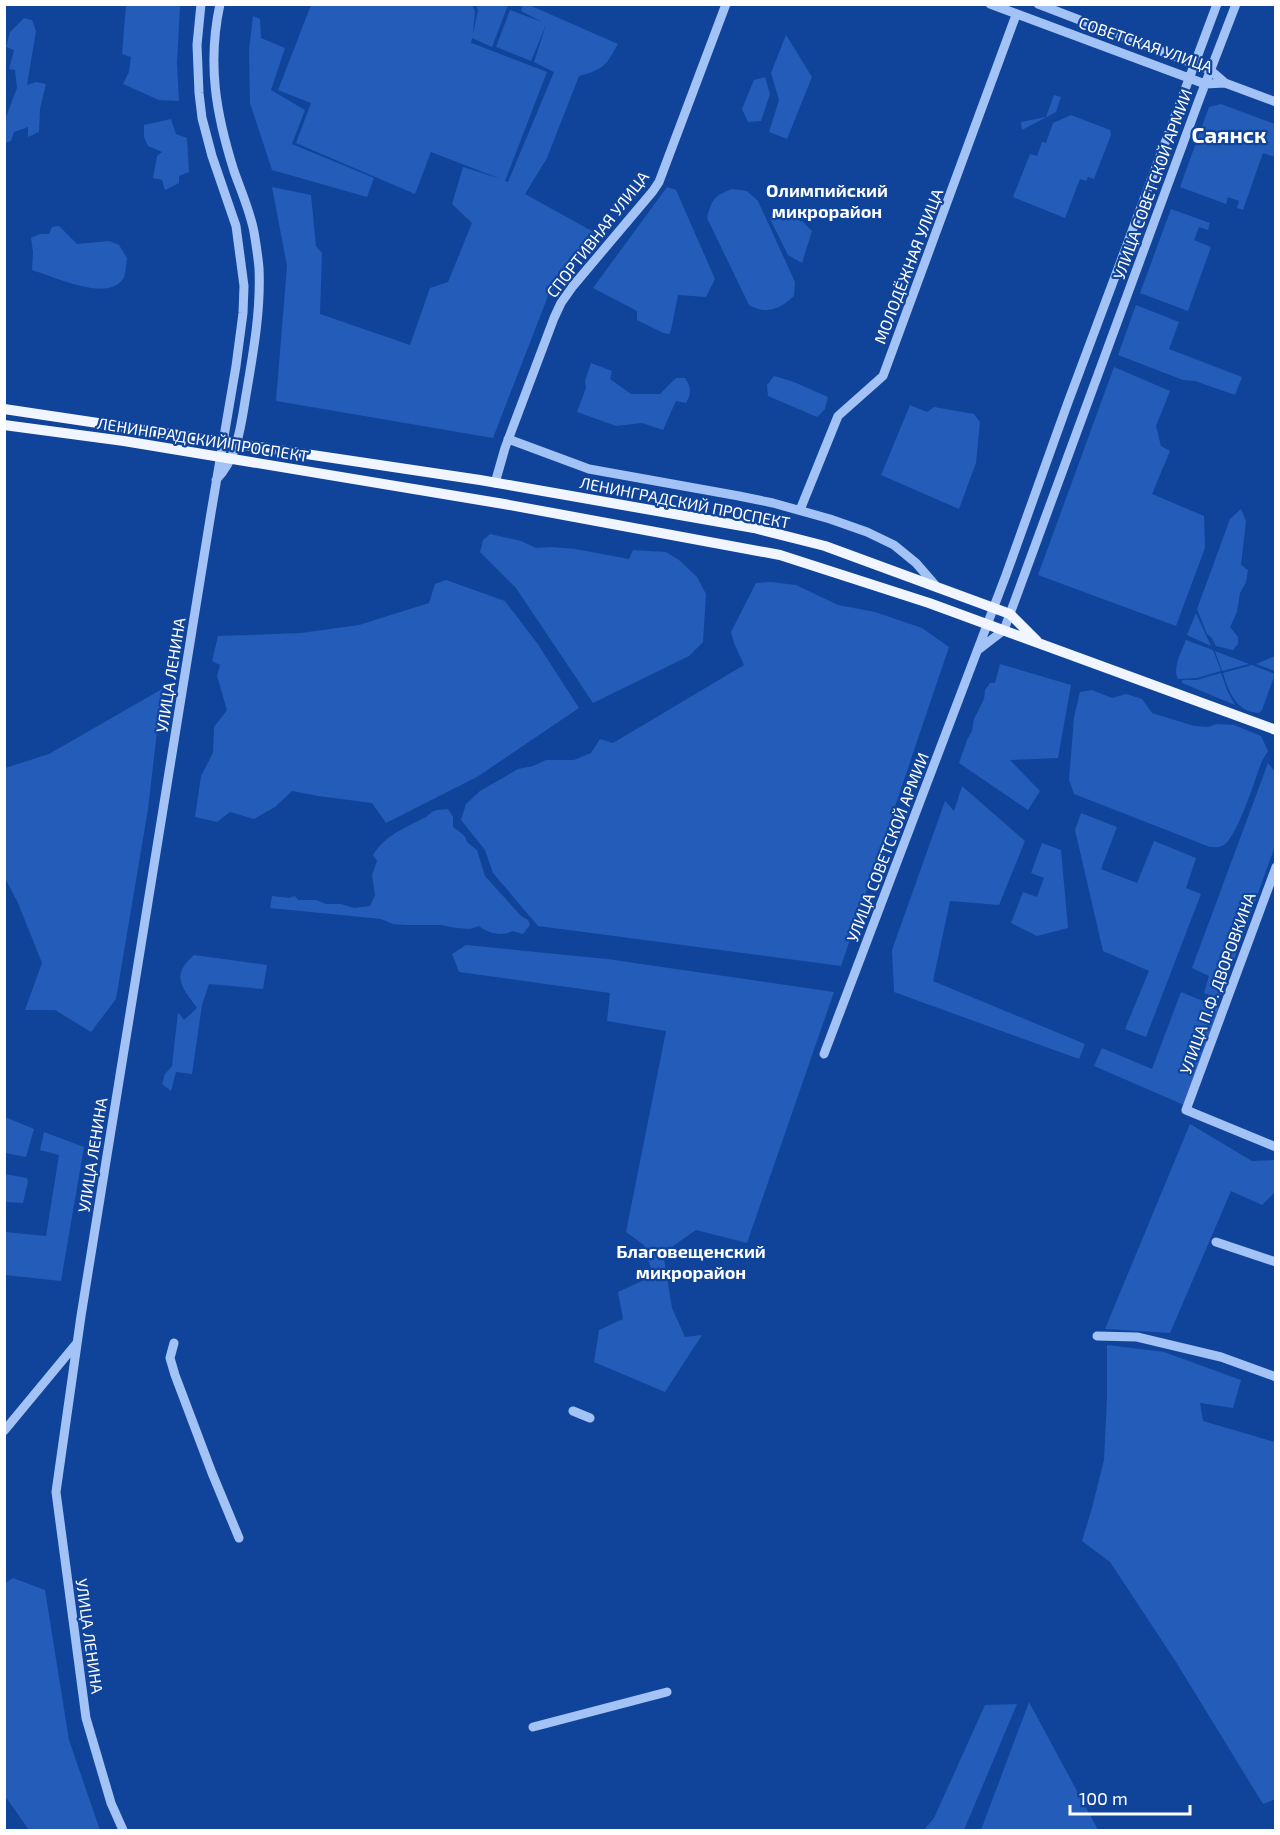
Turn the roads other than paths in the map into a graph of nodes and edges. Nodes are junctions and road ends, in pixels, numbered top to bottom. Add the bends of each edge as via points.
1 (201, 4) edge
2 (220, 4) edge
3 (726, 4) edge
4 (990, 4) edge
5 (1038, 4) edge
6 (1217, 4) edge
7 (1236, 4) edge
8 (1016, 15) junction
9 (1195, 64) junction
10 (1210, 70) junction
11 (1190, 78) junction
12 (1225, 83) junction
13 (1205, 84) junction
14 (1275, 102) edge
15 (251, 222) junction
16 (236, 226) junction
17 (1081, 367) junction
18 (1098, 374) junction
19 (4, 409) edge
20 (33, 412) junction
21 (4, 425) edge
22 (31, 428) junction
23 (508, 439) junction
24 (223, 441) junction
25 (236, 443) junction
26 (220, 456) junction
27 (231, 458) junction
28 (216, 480) junction
29 (480, 480) junction
30 (495, 483) junction
31 (477, 499) junction
32 (800, 510) junction
33 (936, 586) junction
34 (993, 608) junction
35 (1010, 614) junction
36 (987, 624) junction
37 (1004, 630) junction
38 (1041, 644) junction
39 (977, 650) junction
40 (1275, 730) edge
41 (1275, 867) edge
42 (824, 1054) dead end
43 (1275, 1147) edge
44 (1216, 1242) dead end
45 (1275, 1262) edge
46 (1097, 1336) dead end
47 (77, 1342) junction
48 (174, 1343) dead end
49 (1275, 1377) edge
50 (573, 1411) dead end
51 (590, 1418) dead end
52 (4, 1431) edge
53 (239, 1538) dead end
54 (667, 1692) dead end
55 (533, 1727) dead end
56 (123, 1830) edge

1 - 16 street, УЛИЦА ЛЕНИНА via 197,69 202,118
2 - 15 street, УЛИЦА ЛЕНИНА via 213,50 218,110
3 - 23 street, СПОРТИВНАЯ УЛИЦА via 659,182 561,303
4 - 8 street, СОВЕТСКАЯ УЛИЦА
5 - 9 street, СОВЕТСКАЯ УЛИЦА
6 - 9 street, УЛИЦА СОВЕТСКОЙ АРМИИ
7 - 10 street, УЛИЦА СОВЕТСКОЙ АРМИИ
8 - 11 street, СОВЕТСКАЯ УЛИЦА
8 - 32 street, МОЛОДЁЖНАЯ УЛИЦА via 883,376 838,416
9 - 10 street, СОВЕТСКАЯ УЛИЦА
9 - 11 street, УЛИЦА СОВЕТСКОЙ АРМИИ
10 - 12 street, СОВЕТСКАЯ УЛИЦА
10 - 13 street, УЛИЦА СОВЕТСКОЙ АРМИИ
11 - 13 street, СОВЕТСКАЯ УЛИЦА
11 - 17 street, УЛИЦА СОВЕТСКОЙ АРМИИ
12 - 13 street, СОВЕТСКАЯ УЛИЦА
12 - 14 street, СОВЕТСКАЯ УЛИЦА
13 - 18 street, УЛИЦА СОВЕТСКОЙ АРМИИ
15 - 16 street
15 - 25 street, УЛИЦА ЛЕНИНА via 259,266 259,298
16 - 24 street, УЛИЦА ЛЕНИНА via 244,286 243,313
17 - 18 street
17 - 34 street, УЛИЦА СОВЕТСКОЙ АРМИИ
18 - 35 street, УЛИЦА СОВЕТСКОЙ АРМИИ
19 - 20 main road, ЛЕНИНГРАДСКИЙ ПРОСПЕКТ
20 - 22 main road
20 - 24 main road, ЛЕНИНГРАДСКИЙ ПРОСПЕКТ
21 - 22 main road, ЛЕНИНГРАДСКИЙ ПРОСПЕКТ
22 - 26 main road, ЛЕНИНГРАДСКИЙ ПРОСПЕКТ
23 - 30 street, СПОРТИВНАЯ УЛИЦА
23 - 32 street via 589,469
24 - 25 main road, ЛЕНИНГРАДСКИЙ ПРОСПЕКТ
24 - 26 street, УЛИЦА ЛЕНИНА
25 - 27 street, УЛИЦА ЛЕНИНА
25 - 29 main road, ЛЕНИНГРАДСКИЙ ПРОСПЕКТ
26 - 27 main road, ЛЕНИНГРАДСКИЙ ПРОСПЕКТ
26 - 28 street, УЛИЦА ЛЕНИНА
27 - 28 street, УЛИЦА ЛЕНИНА
27 - 31 main road, ЛЕНИНГРАДСКИЙ ПРОСПЕКТ
28 - 47 street, УЛИЦА ЛЕНИНА
29 - 30 main road, ЛЕНИНГРАДСКИЙ ПРОСПЕКТ
29 - 31 main road
30 - 33 main road, ЛЕНИНГРАДСКИЙ ПРОСПЕКТ via 754,528 825,546
31 - 36 main road, ЛЕНИНГРАДСКИЙ ПРОСПЕКТ via 780,555
32 - 33 street via 894,545
33 - 34 main road, ЛЕНИНГРАДСКИЙ ПРОСПЕКТ
34 - 35 main road, ЛЕНИНГРАДСКИЙ ПРОСПЕКТ
34 - 36 street, УЛИЦА СОВЕТСКОЙ АРМИИ
35 - 37 street, УЛИЦА СОВЕТСКОЙ АРМИИ
35 - 38 main road, ЛЕНИНГРАДСКИЙ ПРОСПЕКТ
36 - 37 main road, ЛЕНИНГРАДСКИЙ ПРОСПЕКТ
36 - 39 street, УЛИЦА СОВЕТСКОЙ АРМИИ
37 - 38 main road, ЛЕНИНГРАДСКИЙ ПРОСПЕКТ
37 - 39 street
38 - 40 main road, ЛЕНИНГРАДСКИЙ ПРОСПЕКТ
39 - 42 street, УЛИЦА СОВЕТСКОЙ АРМИИ
41 - 43 street, УЛИЦА П.Ф. ДВОРОВКИНА via 1186,1110
44 - 45 street
46 - 49 street via 1137,1337 1221,1357
47 - 52 street
47 - 56 street, УЛИЦА ЛЕНИНА via 56,1492 86,1718
48 - 53 street via 170,1358 175,1376
50 - 51 street
54 - 55 street

